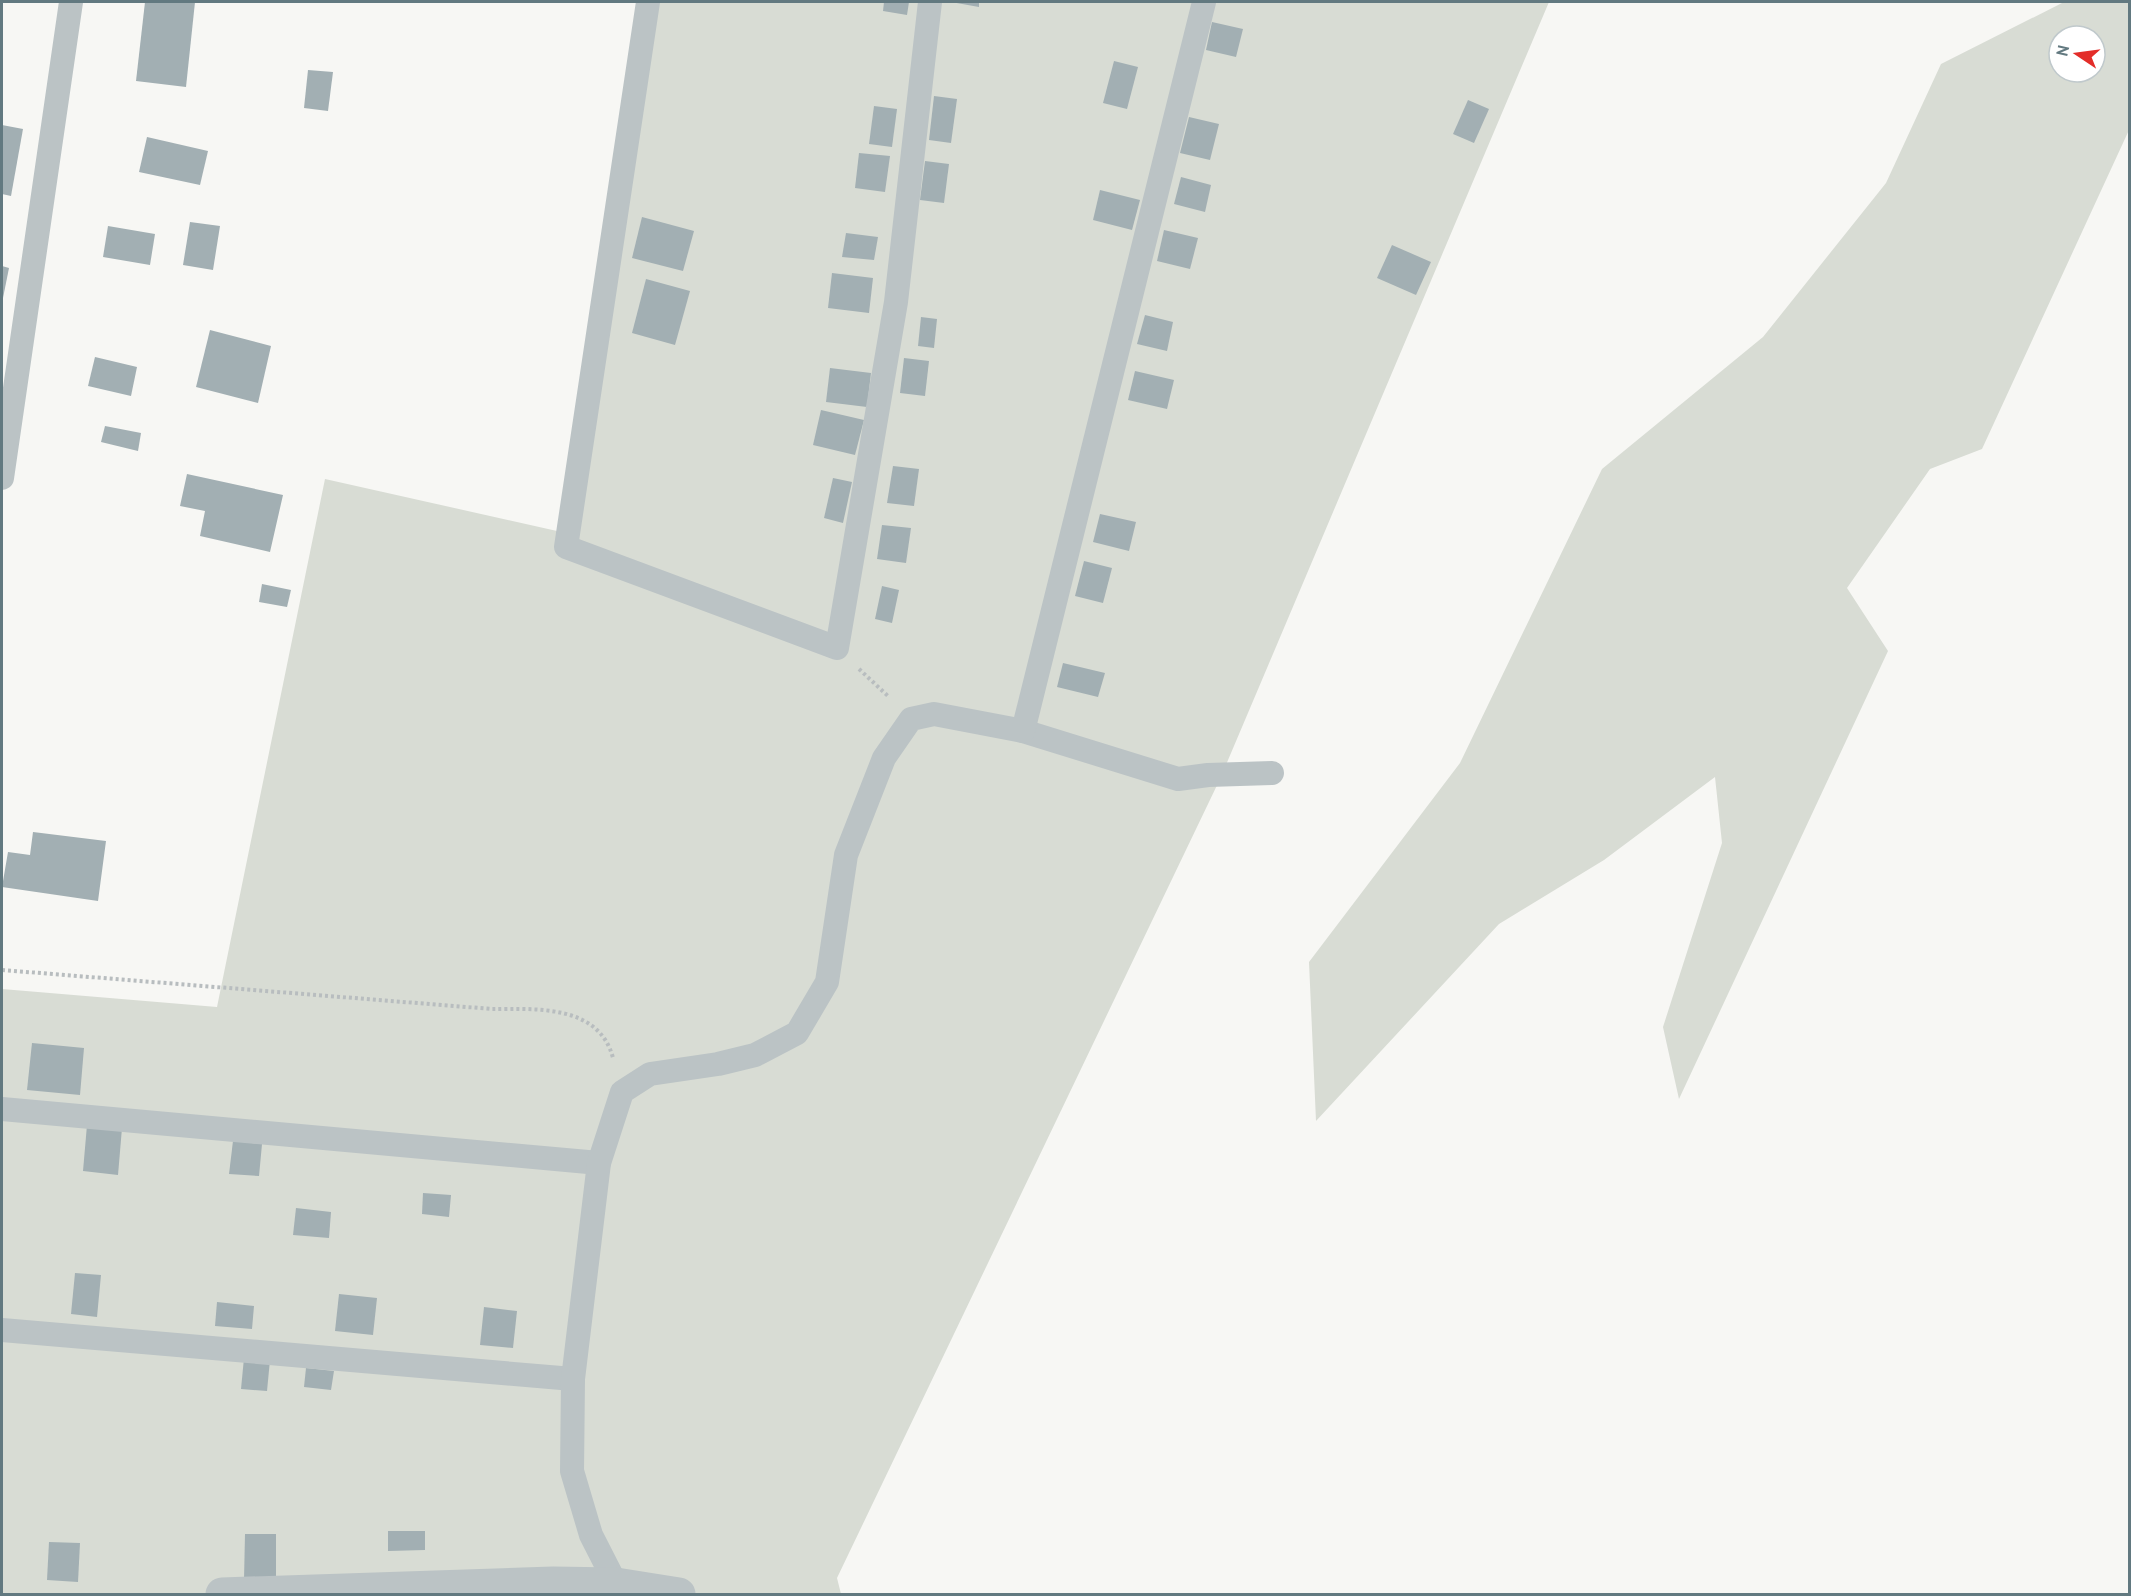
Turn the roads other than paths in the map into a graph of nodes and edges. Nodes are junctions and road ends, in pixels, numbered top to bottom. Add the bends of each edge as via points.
1 (71, 2) edge
2 (648, 2) edge
3 (930, 2) edge
4 (1203, 2) edge
5 (2, 478) edge
6 (1023, 732) junction
7 (1272, 773) dead end
8 (2, 1109) edge
9 (599, 1163) junction
10 (2, 1330) edge
11 (573, 1379) junction
12 (613, 1589) edge
13 (222, 1594) edge
14 (679, 1594) edge

1 - 5 lane
2 - 3 lane via 566,547 837,648 896,302
4 - 6 lane
6 - 7 lane via 1178,779
6 - 9 lane via 934,714 911,719 884,758 846,855 827,982 797,1033 755,1055 650,1074 622,1092
8 - 9 lane
9 - 11 lane
10 - 11 lane
11 - 12 lane via 572,1471 591,1535
12 - 13 street via 553,1583
12 - 14 street

